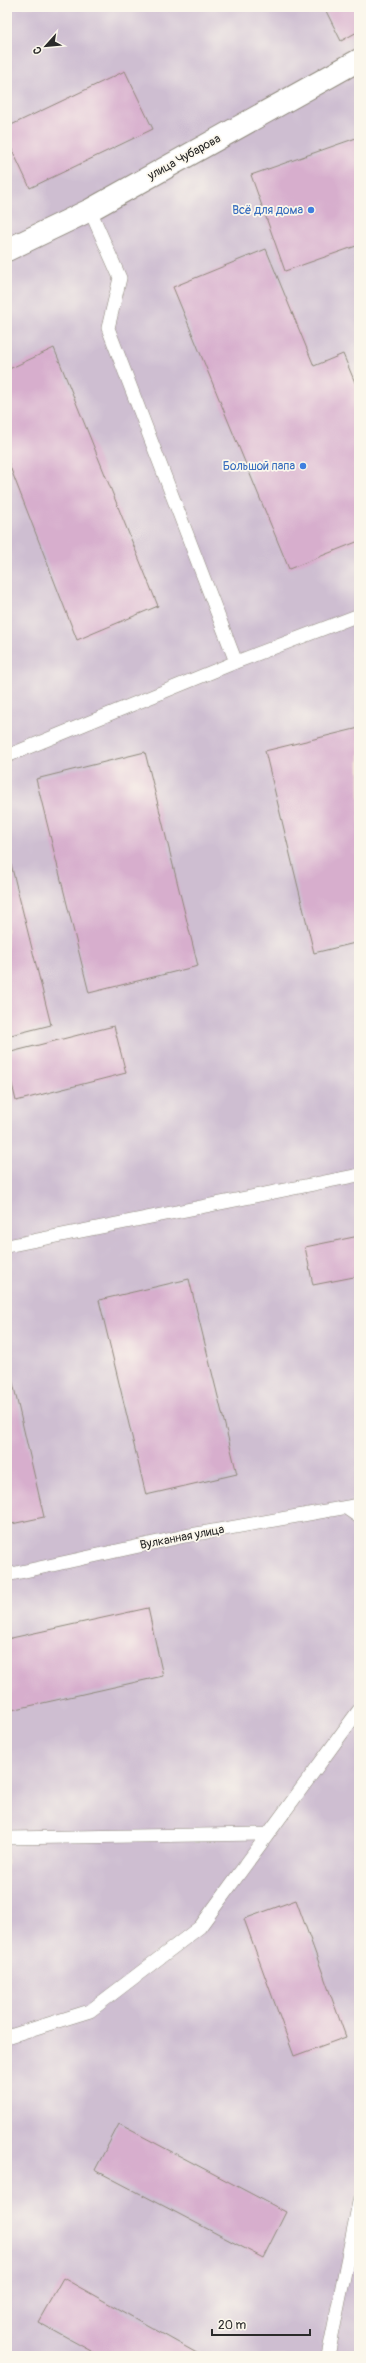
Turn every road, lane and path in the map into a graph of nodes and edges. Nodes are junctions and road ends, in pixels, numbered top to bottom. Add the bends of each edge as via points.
1 (359, 60) edge
2 (90, 210) junction
3 (7, 250) edge
4 (359, 615) edge
5 (236, 662) junction
6 (7, 756) edge
7 (359, 1175) edge
8 (7, 1246) edge
9 (353, 1507) edge
10 (359, 1517) edge
11 (7, 1575) edge
12 (359, 1710) edge
13 (268, 1834) junction
14 (7, 1838) edge
15 (7, 2037) edge
16 (359, 2202) edge
17 (328, 2356) edge

1 - 2 street, улица Чубарова
2 - 3 street, улица Чубарова
2 - 5 lane via 120,278 108,328
4 - 5 lane
5 - 6 lane
7 - 8 lane
9 - 10 lane
9 - 11 lane, Вулканная улица via 185,1536
12 - 13 lane
13 - 14 lane
13 - 15 lane via 194,1932 90,2011
16 - 17 lane

